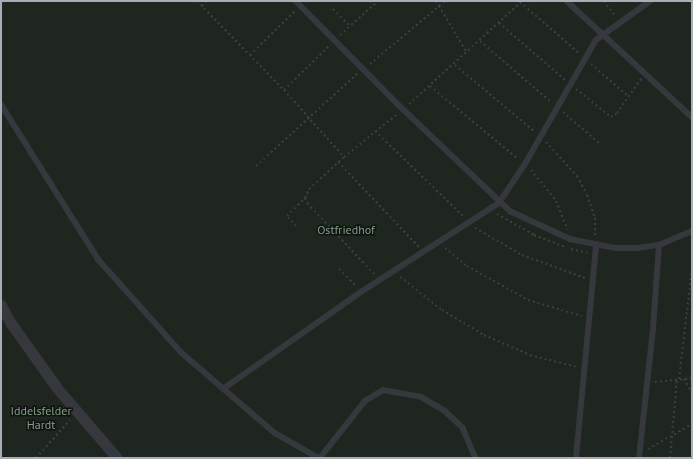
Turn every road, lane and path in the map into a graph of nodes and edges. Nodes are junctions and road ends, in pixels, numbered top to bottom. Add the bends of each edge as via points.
1 (196, 1) edge
2 (207, 1) edge
3 (296, 1) edge
4 (370, 1) edge
5 (436, 1) edge
6 (445, 1) edge
7 (567, 1) edge
8 (604, 1) edge
9 (650, 1) edge
10 (521, 2) edge
11 (373, 5) dead end
12 (202, 6) junction
13 (301, 6) junction
14 (439, 6) junction
15 (333, 9) dead end
16 (620, 23) junction
17 (350, 26) dead end
18 (604, 34) junction
19 (480, 41) junction
20 (467, 53) junction
21 (250, 55) junction
22 (585, 59) junction
23 (455, 65) junction
24 (364, 69) junction
25 (430, 86) junction
26 (628, 97) dead end
27 (1, 104) edge
28 (558, 108) junction
29 (403, 109) junction
30 (308, 117) junction
31 (692, 117) edge
32 (540, 137) junction
33 (599, 143) dead end
34 (344, 157) junction
35 (338, 162) junction
36 (525, 164) junction
37 (256, 166) dead end
38 (305, 198) junction
39 (499, 203) junction
40 (296, 226) dead end
41 (692, 231) edge
42 (570, 239) junction
43 (438, 242) junction
44 (596, 245) junction
45 (659, 245) junction
46 (424, 251) junction
47 (340, 269) dead end
48 (692, 269) edge
49 (393, 270) junction
50 (379, 279) junction
51 (361, 292) junction
52 (1, 305) edge
53 (590, 318) junction
54 (585, 368) junction
55 (684, 378) junction
56 (692, 378) edge
57 (678, 379) junction
58 (647, 383) junction
59 (223, 389) junction
60 (692, 393) edge
61 (76, 413) junction
62 (692, 424) edge
63 (671, 436) junction
64 (639, 456) edge
65 (36, 458) edge
66 (117, 458) edge
67 (320, 458) edge
68 (476, 458) edge
69 (576, 458) edge
70 (670, 458) edge

1 - 12 path
2 - 12 path
3 - 13 lane
4 - 11 path
5 - 14 path
6 - 14 path
7 - 18 lane
8 - 16 path
9 - 16 lane
10 - 19 path
10 - 22 path
12 - 21 path
13 - 21 path
13 - 24 lane
14 - 20 path
14 - 24 path
15 - 17 path
16 - 18 lane
18 - 22 lane via 596,40
18 - 31 lane
19 - 20 path
19 - 28 path
20 - 23 path
21 - 30 path
22 - 26 path
22 - 28 lane
23 - 25 path
23 - 32 path
24 - 29 lane
24 - 30 path
25 - 29 path
25 - 36 path
27 - 59 lane via 99,260 181,352
28 - 32 lane
28 - 33 path
29 - 34 path
29 - 39 lane
30 - 34 path
30 - 37 path
32 - 36 lane
32 - 44 path via 577,176 587,195 595,218
34 - 35 path
35 - 38 path via 309,189
35 - 46 path
36 - 39 lane
36 - 42 path via 556,201 566,221
38 - 40 path via 287,216
38 - 50 path
39 - 42 lane via 529,221
39 - 43 lane
41 - 45 lane
42 - 44 lane
43 - 46 lane
43 - 53 path via 467,266 528,300
44 - 45 lane via 637,248
44 - 53 lane
45 - 58 lane
46 - 49 lane
47 - 51 path
48 - 57 path
49 - 50 lane
49 - 54 path via 442,310 484,335 530,355
50 - 51 lane
51 - 59 lane
52 - 61 street via 41,367
53 - 54 lane
54 - 69 lane
55 - 56 path
55 - 57 path
55 - 60 path
57 - 58 path
57 - 63 path
58 - 64 lane
59 - 67 lane via 275,433
61 - 65 path
61 - 66 street
62 - 63 path
63 - 64 path
63 - 70 path
67 - 68 lane via 365,401 383,390 421,397 445,411 463,428

